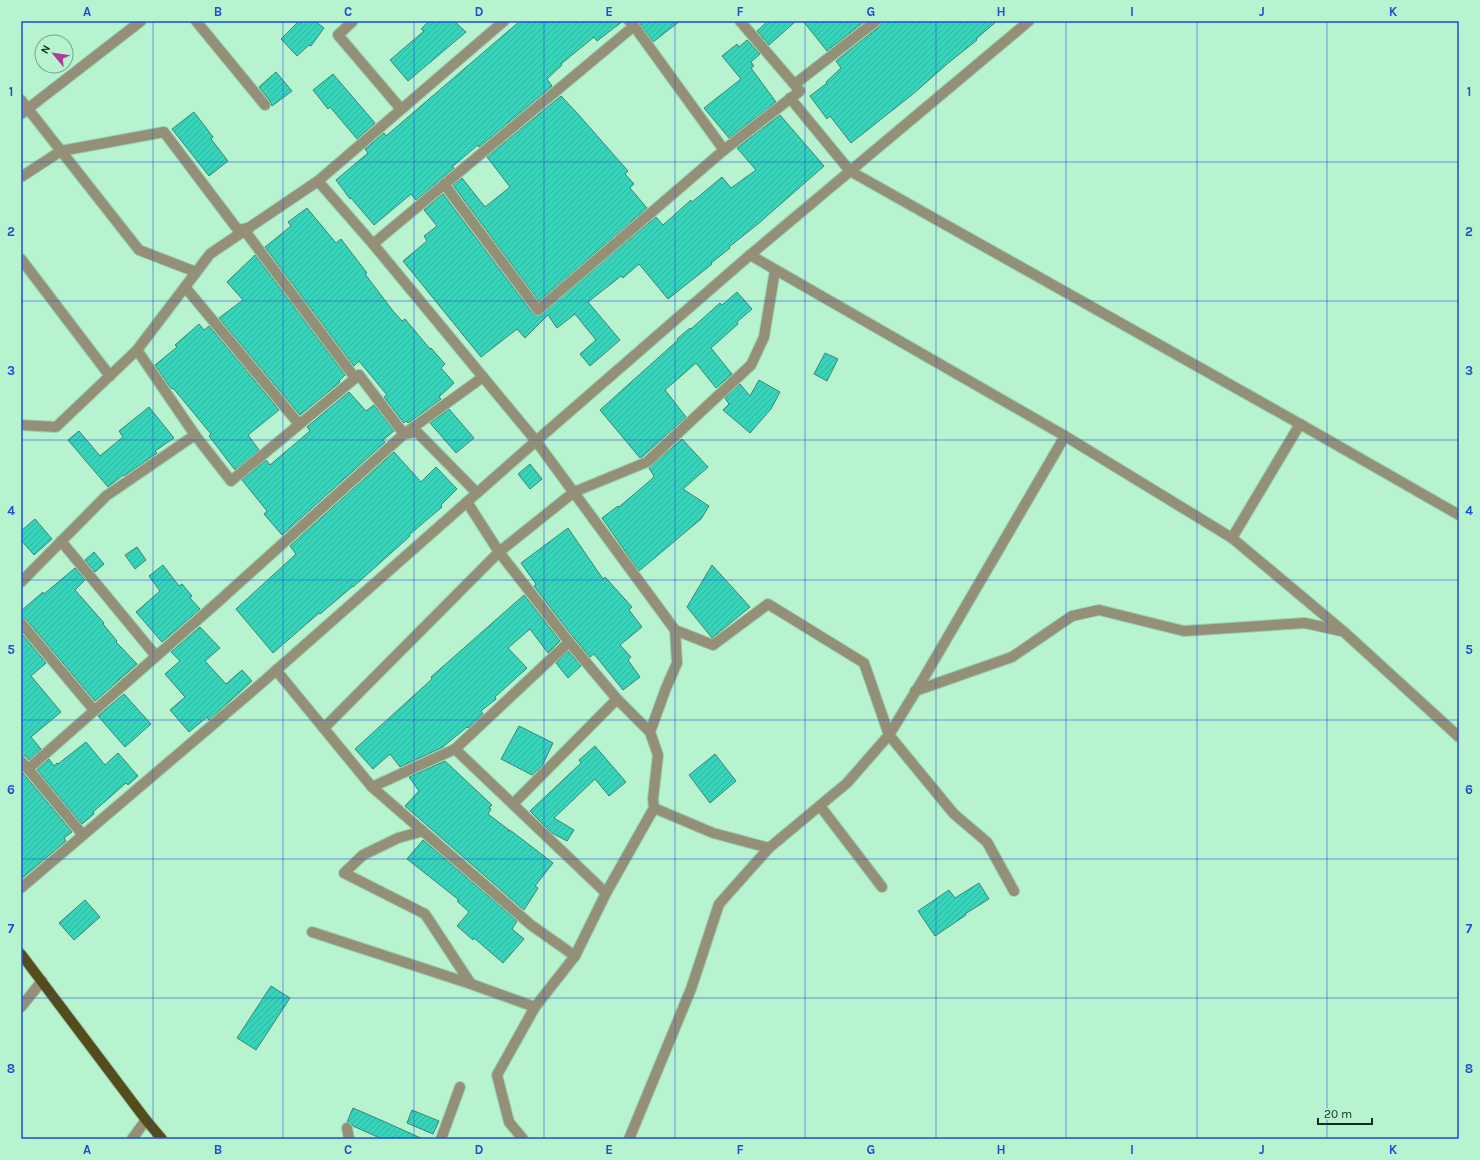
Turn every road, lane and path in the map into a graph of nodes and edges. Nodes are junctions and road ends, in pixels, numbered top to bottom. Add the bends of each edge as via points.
1 (141, 21) edge
2 (196, 21) edge
3 (353, 21) edge
4 (504, 21) edge
5 (741, 21) edge
6 (876, 21) edge
7 (1029, 21) edge
8 (632, 23) edge
9 (795, 84) junction
10 (790, 98) junction
11 (21, 100) edge
12 (265, 105) dead end
13 (401, 109) junction
14 (25, 112) edge
15 (724, 150) junction
16 (61, 151) junction
17 (850, 171) junction
18 (21, 177) edge
19 (318, 181) junction
20 (444, 184) junction
21 (249, 228) junction
22 (373, 244) junction
23 (750, 255) junction
24 (21, 259) edge
25 (775, 270) junction
26 (196, 272) junction
27 (185, 287) junction
28 (136, 350) junction
29 (359, 375) junction
30 (110, 376) junction
31 (482, 377) junction
32 (299, 424) junction
33 (1300, 424) junction
34 (21, 425) edge
35 (404, 434) junction
36 (195, 435) junction
37 (1065, 436) junction
38 (536, 441) junction
39 (477, 492) junction
40 (574, 492) junction
41 (467, 502) junction
42 (1459, 515) edge
43 (1232, 538) junction
44 (61, 541) junction
45 (499, 552) junction
46 (21, 582) edge
47 (21, 623) edge
48 (675, 630) junction
49 (1343, 631) junction
50 (569, 642) junction
51 (156, 656) junction
52 (276, 670) junction
53 (915, 691) junction
54 (617, 699) junction
55 (94, 710) junction
56 (324, 728) junction
57 (650, 732) junction
58 (890, 735) junction
59 (1459, 737) edge
60 (455, 749) junction
61 (24, 765) edge
62 (372, 787) junction
63 (513, 804) junction
64 (820, 806) junction
65 (654, 808) junction
66 (423, 832) junction
67 (83, 835) junction
68 (769, 848) junction
69 (882, 887) dead end
70 (21, 888) edge
71 (1014, 891) dead end
72 (606, 893) junction
73 (312, 932) dead end
74 (21, 954) edge
75 (574, 956) junction
76 (42, 981) junction
77 (471, 984) junction
78 (21, 1007) edge
79 (535, 1007) junction
80 (460, 1087) dead end
81 (146, 1120) junction
82 (347, 1128) dead end
83 (132, 1139) edge
84 (162, 1139) edge
85 (349, 1139) edge
86 (441, 1139) edge
87 (523, 1139) edge
88 (629, 1139) edge

1 - 14 street
2 - 12 street
3 - 13 street via 338,35
4 - 13 street
5 - 9 street
6 - 9 street
7 - 17 street
8 - 15 street
8 - 20 street
9 - 10 street via 800,91
10 - 15 street
10 - 17 street
11 - 14 street
13 - 19 street
14 - 16 street
15 - 20 street via 538,310
16 - 18 street
16 - 21 street via 164,132 238,230
16 - 26 street via 139,250
17 - 23 street
17 - 33 street
19 - 21 street
19 - 22 street
20 - 22 street
21 - 26 street via 210,254
21 - 29 street via 245,231 355,378
22 - 31 street
23 - 25 street
23 - 38 street
24 - 30 street
25 - 37 street
25 - 40 street via 764,337 751,365 647,462
26 - 27 street
27 - 28 street
27 - 32 street
28 - 30 street
28 - 36 street
29 - 32 street
29 - 35 street
30 - 34 street via 56,427
31 - 35 street
31 - 38 street
32 - 36 street via 231,481
33 - 42 street
33 - 43 street
35 - 39 street via 417,432
35 - 51 street
36 - 44 street via 106,496
37 - 43 street
37 - 53 street
38 - 39 street
38 - 40 street
39 - 41 street
40 - 45 street
40 - 48 street
41 - 45 street
41 - 52 street
43 - 49 street
44 - 46 street
44 - 51 street
45 - 50 street
45 - 56 street
47 - 55 street
48 - 57 street via 677,663
48 - 58 street via 713,646 768,604 864,663
49 - 53 street via 1305,623 1184,631 1099,610 1072,616 1012,657
49 - 59 street
50 - 54 street
50 - 60 street
51 - 55 street
52 - 56 street
52 - 67 street
53 - 58 street
54 - 57 street
54 - 63 street
55 - 61 street
56 - 62 street
57 - 65 street via 658,755
58 - 64 street via 847,783
58 - 71 street via 954,814 987,842
60 - 62 street
60 - 63 street
61 - 67 street
62 - 66 street
63 - 72 street
64 - 68 street
64 - 69 street
65 - 68 street via 713,833
65 - 72 street
66 - 75 street via 531,925
66 - 77 street via 398,838 363,855 344,873 425,914
67 - 70 street
68 - 88 street via 719,904 691,989
72 - 75 street
73 - 77 street
74 - 76 main road
75 - 79 street
76 - 78 street
76 - 81 main road
77 - 79 street
79 - 87 street via 497,1075 509,1122
80 - 86 street
81 - 83 street
81 - 84 main road
82 - 85 street

